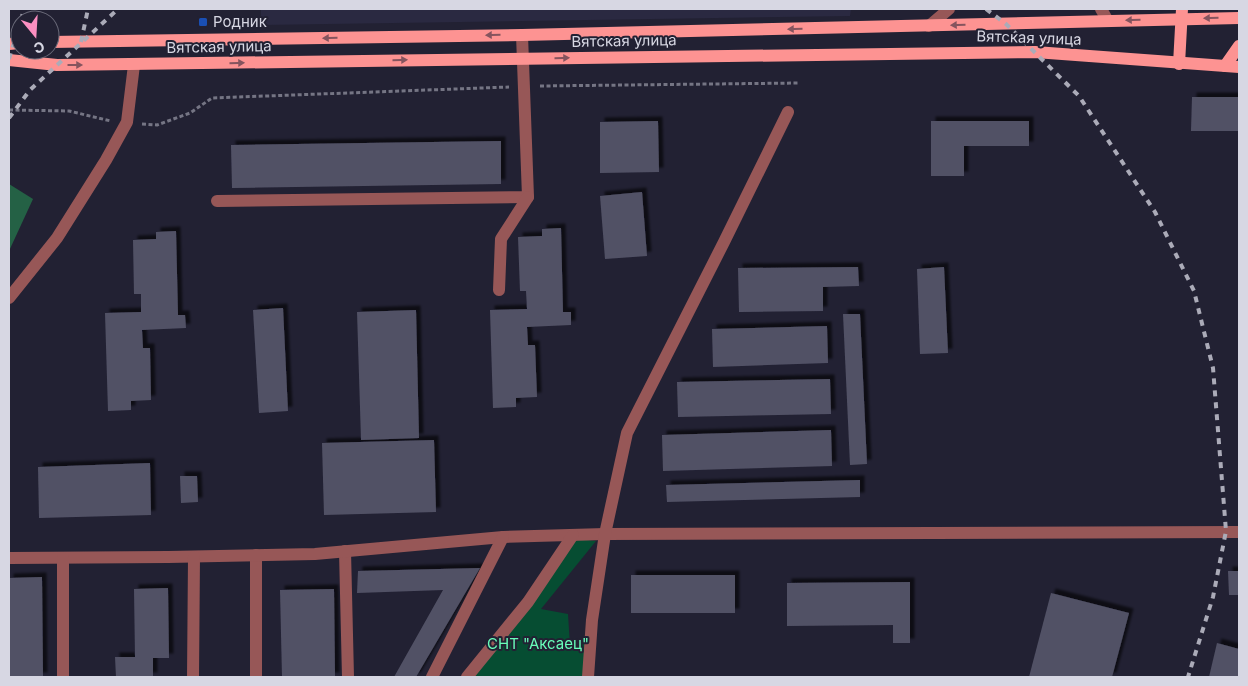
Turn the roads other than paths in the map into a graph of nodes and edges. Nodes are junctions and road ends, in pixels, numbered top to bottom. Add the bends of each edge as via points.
1 (950, 9) edge
2 (1101, 9) edge
3 (1182, 14) edge
4 (1239, 18) edge
5 (1108, 21) junction
6 (929, 26) junction
7 (522, 35) junction
8 (60, 42) edge
9 (1239, 46) edge
10 (522, 58) junction
11 (9, 60) edge
12 (1179, 64) junction
13 (134, 65) junction
14 (1225, 66) junction
15 (1239, 67) edge
16 (788, 112) dead end
17 (528, 197) junction
18 (217, 201) dead end
19 (499, 290) dead end
20 (9, 298) edge
21 (1239, 532) edge
22 (605, 534) junction
23 (573, 535) junction
24 (503, 537) junction
25 (345, 551) junction
26 (256, 555) junction
27 (194, 557) junction
28 (9, 558) edge
29 (63, 558) junction
30 (63, 677) edge
31 (193, 677) edge
32 (256, 677) edge
33 (348, 677) edge
34 (432, 677) edge
35 (467, 677) edge
36 (588, 677) edge

1 - 6 street
2 - 5 street
4 -> 3 main road, Вятская улица
3 -> 5 main road, Вятская улица
3 - 12 main road
5 -> 6 main road, Вятская улица
6 -> 7 main road, Вятская улица
7 -> 8 main road, Вятская улица
7 - 10 street
9 - 14 main road
10 -> 12 main road, Вятская улица via 1035,52
13 -> 10 main road, Вятская улица
10 - 17 street
11 -> 13 main road, Вятская улица via 56,65
12 - 14 main road, Вятская улица
13 - 20 street via 126,122 106,160 56,238
14 - 15 main road, Вятская улица
16 - 22 street via 627,433
17 - 18 street
17 - 19 street via 501,239
21 - 22 street
22 - 23 street
22 - 36 street via 592,620
23 - 24 street
23 - 35 street via 528,602
24 - 25 street
24 - 34 street
25 - 26 street
25 - 33 street
26 - 27 street
26 - 32 street
27 - 29 street
27 - 31 street
28 - 29 street
29 - 30 street

